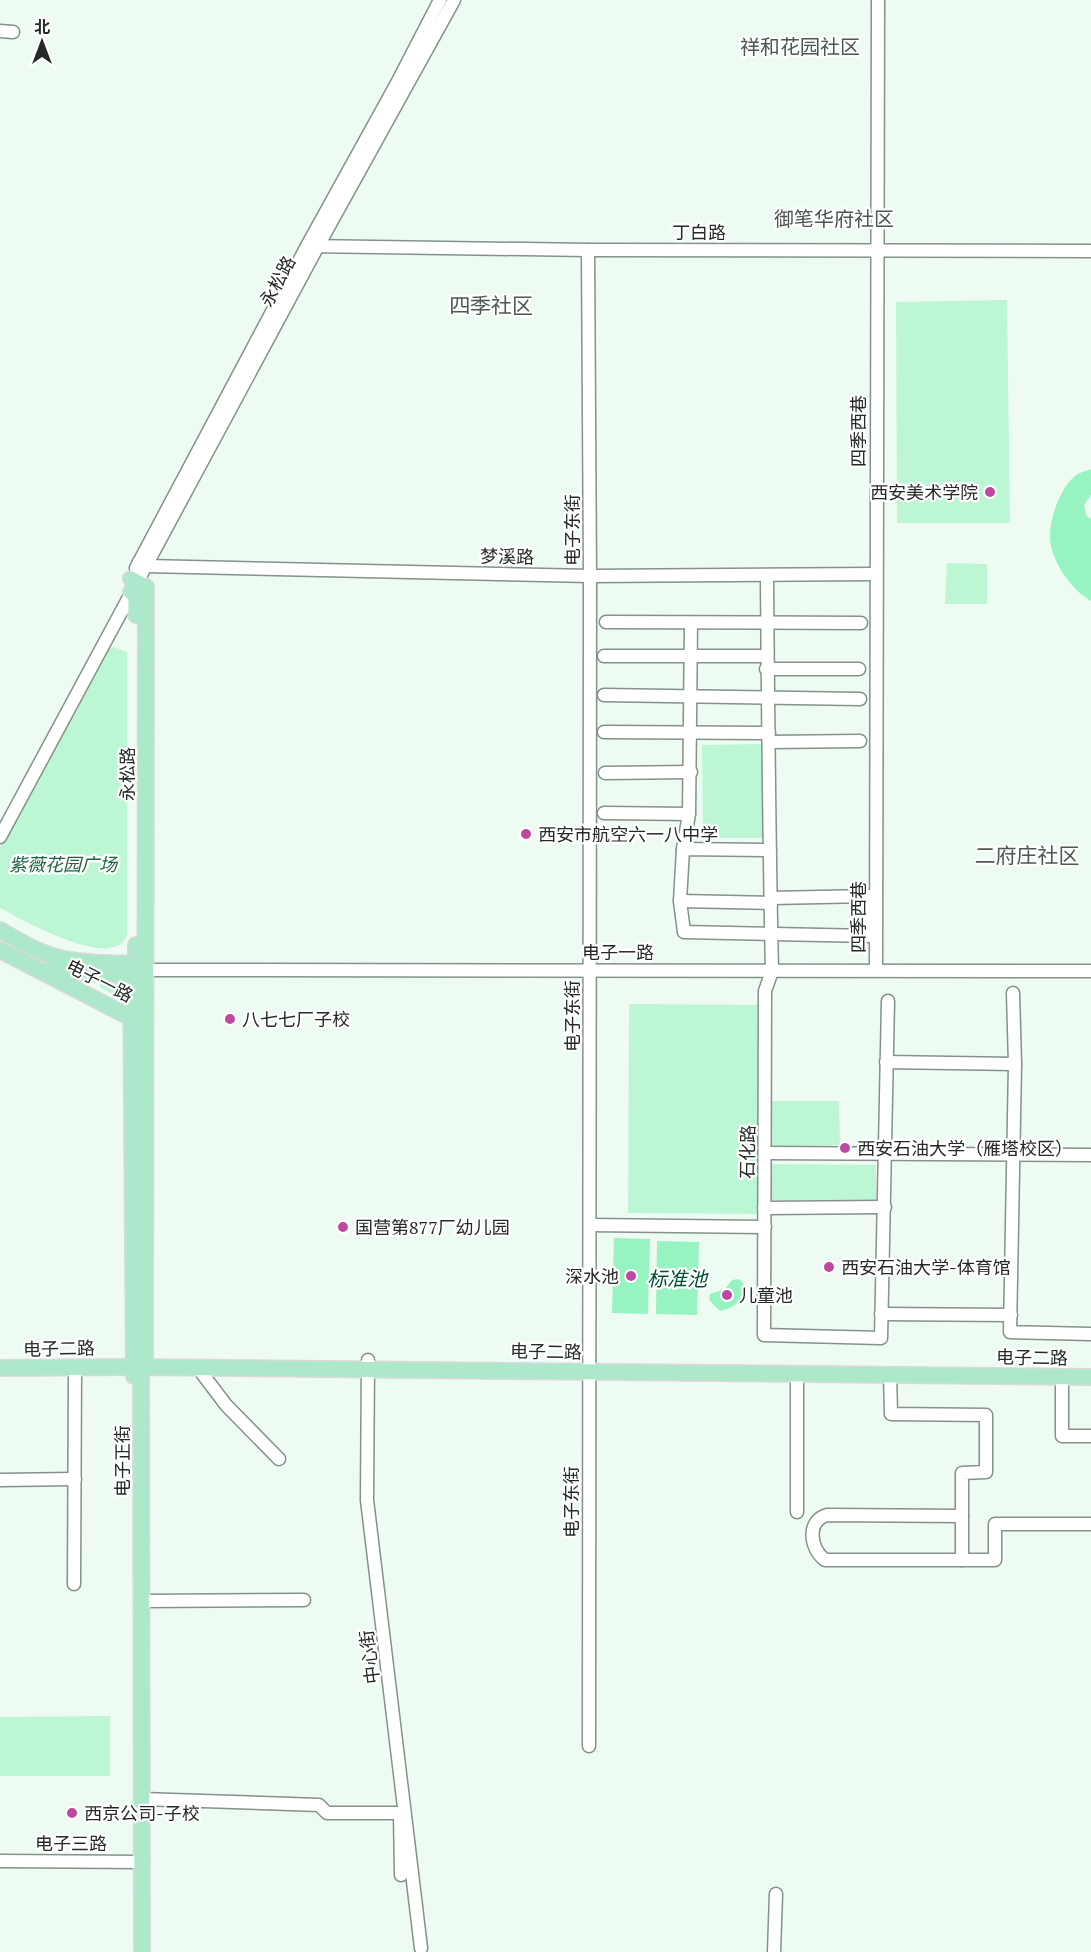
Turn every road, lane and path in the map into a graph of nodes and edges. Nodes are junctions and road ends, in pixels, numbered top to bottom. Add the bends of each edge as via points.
1 (440, 0) edge
2 (454, 0) edge
3 (878, 0) edge
4 (0, 31) edge
5 (13, 32) dead end
6 (312, 246) junction
7 (588, 250) junction
8 (876, 250) junction
9 (1091, 251) edge
10 (143, 564) junction
11 (875, 574) junction
12 (590, 576) junction
13 (767, 576) junction
14 (133, 585) junction
15 (606, 622) dead end
16 (767, 622) junction
17 (691, 623) junction
18 (861, 623) dead end
19 (604, 656) dead end
20 (691, 656) junction
21 (766, 663) junction
22 (859, 669) dead end
23 (604, 695) dead end
24 (691, 696) junction
25 (768, 697) junction
26 (860, 699) dead end
27 (604, 732) dead end
28 (690, 734) junction
29 (769, 737) junction
30 (860, 741) dead end
31 (691, 772) junction
32 (605, 773) dead end
33 (604, 813) dead end
34 (690, 814) junction
35 (0, 837) edge
36 (683, 849) junction
37 (770, 850) junction
38 (680, 901) junction
39 (771, 901) junction
40 (0, 930) edge
41 (771, 933) junction
42 (0, 950) edge
43 (38, 970) junction
44 (138, 970) junction
45 (876, 970) junction
46 (590, 971) junction
47 (772, 971) junction
48 (1091, 971) edge
49 (1014, 993) dead end
50 (888, 1001) dead end
51 (138, 1021) junction
52 (886, 1062) junction
53 (1015, 1064) junction
54 (766, 1153) junction
55 (885, 1155) junction
56 (1014, 1155) junction
57 (1091, 1155) edge
58 (885, 1207) junction
59 (764, 1209) junction
60 (590, 1225) junction
61 (765, 1227) junction
62 (881, 1314) junction
63 (1011, 1315) junction
64 (1091, 1334) edge
65 (0, 1360) edge
66 (139, 1363) junction
67 (368, 1365) junction
68 (588, 1367) junction
69 (0, 1368) edge
70 (75, 1368) junction
71 (198, 1368) junction
72 (1091, 1368) edge
73 (798, 1374) junction
74 (890, 1375) junction
75 (1062, 1377) junction
76 (1091, 1377) edge
77 (1091, 1436) edge
78 (279, 1459) dead end
79 (75, 1479) junction
80 (0, 1480) edge
81 (798, 1512) dead end
82 (962, 1516) junction
83 (1091, 1524) edge
84 (962, 1560) junction
85 (74, 1584) dead end
86 (142, 1600) junction
87 (304, 1600) dead end
88 (589, 1746) dead end
89 (142, 1799) junction
90 (0, 1861) edge
91 (138, 1862) junction
92 (401, 1875) dead end
93 (776, 1894) dead end
94 (421, 1948) dead end
95 (133, 1952) edge
96 (142, 1952) edge
97 (774, 1952) edge

1 - 6 street, 永松路
2 - 6 street, 永松路
3 - 8 street, 四季西巷
4 - 5 street
6 - 7 street, 丁白路
6 - 10 street, 永松路
7 - 8 street, 丁白路
7 - 12 street, 电子东街
8 - 9 street, 丁白路
8 - 11 street, 四季西巷
10 - 12 street, 梦溪路
10 - 14 street, 永松路
11 - 13 street, 梦溪路
11 - 45 street, 四季西巷
12 - 13 street, 梦溪路
12 - 46 street, 电子东街
13 - 16 street, 石化路
14 - 35 street
14 - 44 main road, 永松路
15 - 17 street
16 - 17 street
16 - 18 street
16 - 21 street, 石化路
17 - 20 street
19 - 20 street
20 - 21 street
20 - 24 street
21 - 22 street
21 - 25 street, 石化路
23 - 24 street
24 - 25 street
24 - 28 street
25 - 26 street
25 - 29 street, 石化路
27 - 28 street
28 - 29 street
28 - 31 street
29 - 30 street
29 - 37 street, 石化路
31 - 32 street
31 - 34 street
33 - 34 street
34 - 36 street
36 - 37 street
36 - 38 street
37 - 39 street, 石化路
38 - 39 street
38 - 41 street via 684,932
39 - 41 street, 石化路
39 - 41 street via 869,896 870,936
40 - 44 main road, 电子一路 via 58,958
41 - 47 street, 石化路
42 - 43 main road, 电子一路
43 - 44 main road, 电子一路
43 - 51 main road, 电子一路
44 - 46 street, 电子一路
44 - 51 main road, 电子正街
45 - 47 street, 电子一路
45 - 48 street, 电子一路
46 - 47 street, 电子一路
46 - 60 street, 电子东街
47 - 54 street, 石化路 via 765,992
49 - 53 street
50 - 52 street
51 - 66 main road, 电子正街
52 - 53 street
52 - 55 street
53 - 56 street
54 - 55 street
54 - 59 street, 石化路
55 - 56 street
55 - 58 street
56 - 57 street
56 - 63 street
58 - 59 street
58 - 62 street
59 - 61 street, 石化路
60 - 61 street
60 - 68 street, 电子东街
61 - 62 street, 石化路 via 764,1335 881,1338
62 - 63 street
63 - 64 street via 1010,1332
65 - 66 main road, 电子二路
66 - 67 main road, 电子二路
66 - 70 main road, 电子二路
66 - 71 main road, 电子二路
66 - 86 main road, 电子正街
66 - 91 main road, 电子正街
67 - 68 main road, 电子二路
67 - 71 main road, 电子二路
67 - 94 street, 中心街 via 367,1500
68 - 72 main road, 电子二路
68 - 73 main road, 电子二路
68 - 88 street, 电子东街
69 - 70 main road, 电子二路
70 - 79 street
71 - 78 street via 226,1405
73 - 74 main road, 电子二路
73 - 81 street
74 - 75 main road, 电子二路
74 - 82 street via 891,1414 986,1415 986,1472 962,1473
75 - 76 main road, 电子二路
75 - 77 street via 1062,1436
79 - 80 street
79 - 85 street
82 - 84 street
82 - 84 street via 827,1515 818,1517 814,1524 813,1547 825,1560
83 - 84 street via 995,1524 995,1560
86 - 87 street
86 - 89 main road, 电子正街
89 - 91 main road, 电子正街
89 - 92 street via 319,1805 327,1813 400,1813
90 - 91 street, 电子三路
91 - 95 main road, 电子正街
91 - 96 main road, 电子正街
93 - 97 street

